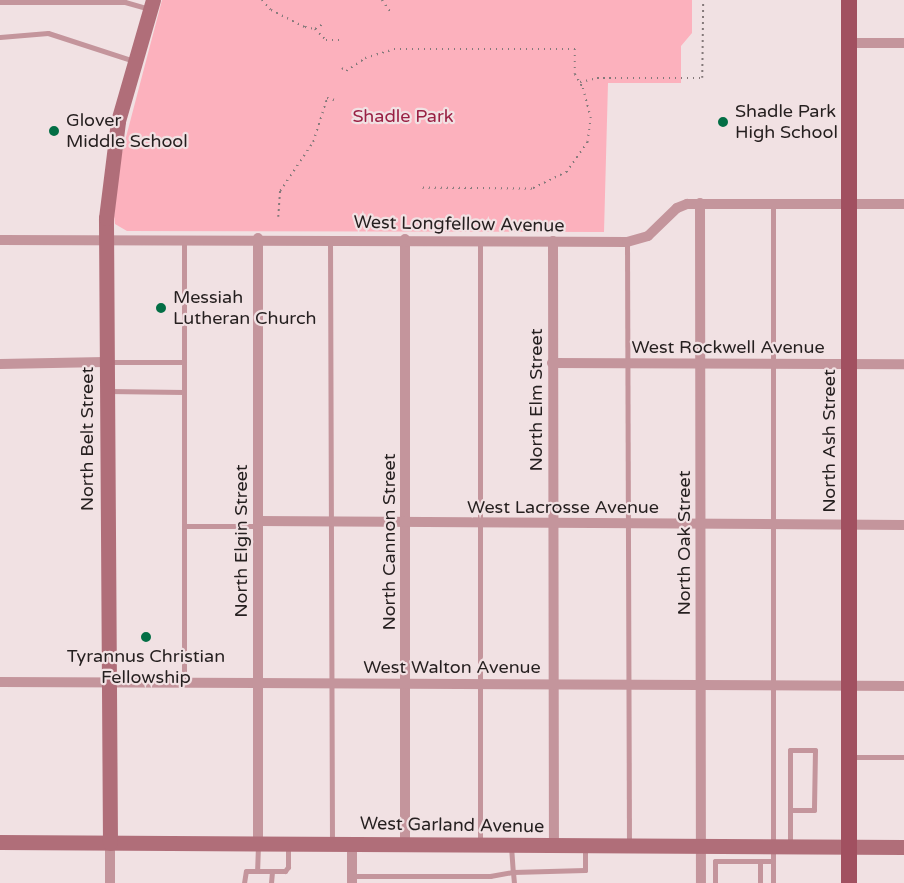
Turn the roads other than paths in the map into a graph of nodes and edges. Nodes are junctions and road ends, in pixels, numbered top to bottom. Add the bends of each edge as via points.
1 (849, 0) edge
2 (58, 1) edge
3 (124, 1) edge
4 (3, 2) edge
5 (152, 4) edge
6 (0, 37) edge
7 (849, 43) junction
8 (904, 43) edge
9 (135, 62) junction
10 (700, 203) junction
11 (773, 204) junction
12 (849, 204) junction
13 (904, 204) edge
14 (106, 238) junction
15 (184, 238) junction
16 (258, 238) junction
17 (330, 239) junction
18 (405, 239) junction
19 (0, 240) edge
20 (480, 241) junction
21 (553, 242) junction
22 (627, 242) junction
23 (105, 362) junction
24 (184, 362) junction
25 (552, 363) junction
26 (627, 363) junction
27 (699, 363) junction
28 (0, 364) edge
29 (775, 364) junction
30 (849, 364) junction
31 (904, 364) edge
32 (106, 391) junction
33 (184, 392) junction
34 (331, 522) junction
35 (405, 522) junction
36 (258, 524) junction
37 (480, 524) junction
38 (553, 524) junction
39 (627, 524) junction
40 (701, 524) junction
41 (775, 525) junction
42 (849, 525) junction
43 (904, 525) edge
44 (184, 526) junction
45 (0, 682) edge
46 (108, 683) junction
47 (184, 683) junction
48 (553, 683) junction
49 (259, 684) junction
50 (332, 684) junction
51 (405, 684) junction
52 (478, 684) junction
53 (627, 684) junction
54 (701, 684) junction
55 (774, 684) junction
56 (849, 685) junction
57 (904, 686) edge
58 (849, 756) junction
59 (904, 757) edge
60 (790, 810) junction
61 (0, 842) edge
62 (110, 843) junction
63 (258, 843) junction
64 (288, 843) junction
65 (332, 844) junction
66 (352, 844) junction
67 (405, 844) junction
68 (480, 845) junction
69 (511, 845) junction
70 (554, 846) junction
71 (585, 846) junction
72 (630, 846) junction
73 (701, 846) junction
74 (790, 846) junction
75 (849, 846) junction
76 (904, 847) edge
77 (773, 854) junction
78 (760, 861) junction
79 (257, 871) junction
80 (272, 871) junction
81 (513, 872) junction
82 (381, 876) junction
83 (352, 879) edge
84 (110, 883) edge
85 (244, 883) edge
86 (272, 883) edge
87 (382, 883) edge
88 (514, 883) edge
89 (701, 883) edge
90 (715, 883) edge
91 (760, 883) edge
92 (772, 883) edge
93 (849, 883) edge

1 - 7 main road, North Ash Street
2 - 3 lane
2 - 4 lane
3 - 5 lane
5 - 9 street, North Belt Street
6 - 9 lane via 48,33
7 - 8 street
7 - 12 main road, North Ash Street
9 - 14 street, North Belt Street via 110,159
10 - 11 street, West Longfellow Avenue
10 - 22 street, West Longfellow Avenue via 677,208 648,236
10 - 27 street, North Oak Street
11 - 12 street, West Longfellow Avenue
11 - 29 lane
12 - 13 street, West Longfellow Avenue
12 - 30 main road, North Ash Street
14 - 15 street, West Longfellow Avenue
14 - 19 street, West Longfellow Avenue
14 - 23 street, North Belt Street
15 - 16 street, West Longfellow Avenue
15 - 24 lane
16 - 17 street, West Longfellow Avenue
16 - 36 street, North Elgin Street
17 - 18 street, West Longfellow Avenue
17 - 34 lane
18 - 20 street, West Longfellow Avenue
18 - 35 street, North Cannon Street
20 - 21 street, West Longfellow Avenue
20 - 37 lane
21 - 22 street, West Longfellow Avenue
21 - 25 street, North Elm Street
22 - 26 lane
23 - 24 lane
23 - 28 street
23 - 32 street, North Belt Street
24 - 33 lane
25 - 26 street, West Rockwell Avenue
25 - 38 street, North Elm Street
26 - 27 street, West Rockwell Avenue
26 - 39 lane
27 - 29 street, West Rockwell Avenue
27 - 40 street, North Oak Street
29 - 30 street, West Rockwell Avenue
29 - 41 lane
30 - 31 street, West Rockwell Avenue
30 - 42 main road, North Ash Street
32 - 33 lane
32 - 46 street, North Belt Street
33 - 44 lane
34 - 35 street, West Lacrosse Avenue
34 - 36 street, West Lacrosse Avenue
34 - 50 lane
35 - 37 street, West Lacrosse Avenue
35 - 51 street, North Cannon Street
36 - 44 lane
36 - 49 street, North Elgin Street
37 - 38 street, West Lacrosse Avenue
37 - 52 lane
38 - 39 street, West Lacrosse Avenue
38 - 48 street, North Elm Street
39 - 40 street, West Lacrosse Avenue
39 - 53 lane
40 - 41 street, West Lacrosse Avenue
40 - 54 street, North Oak Street
41 - 42 street, West Lacrosse Avenue
41 - 55 lane
42 - 43 street, West Lacrosse Avenue
42 - 56 main road, North Ash Street
44 - 47 lane
45 - 46 street, West Walton Avenue
46 - 47 street, West Walton Avenue
46 - 62 street, North Belt Street
47 - 49 street, West Walton Avenue
48 - 52 street, West Walton Avenue
48 - 53 street, West Walton Avenue
48 - 70 street, North Elm Street
49 - 50 street, West Walton Avenue
49 - 63 street, North Elgin Street
50 - 51 street, West Walton Avenue
50 - 65 lane
51 - 52 street, West Walton Avenue
51 - 67 street, North Cannon Street
52 - 68 lane
53 - 54 street, West Walton Avenue
53 - 72 lane
54 - 55 street, West Walton Avenue
54 - 73 street, North Oak Street
55 - 56 street, West Walton Avenue
55 - 77 lane
56 - 57 street, West Walton Avenue
56 - 58 main road, North Ash Street
58 - 59 lane
58 - 75 main road, North Ash Street
60 - 60 lane via 790,750 814,750 814,810
60 - 74 lane
61 - 62 street, West Garland Avenue
62 - 63 street, West Garland Avenue
62 - 84 street, North Belt Street
63 - 64 street, West Garland Avenue
63 - 79 lane
64 - 65 street, West Garland Avenue
64 - 80 lane via 288,867 285,871
65 - 66 street, West Garland Avenue
66 - 67 street, West Garland Avenue
66 - 83 street
67 - 68 street, West Garland Avenue
68 - 69 street, West Garland Avenue
69 - 70 street, West Garland Avenue
69 - 81 lane
70 - 71 street, West Garland Avenue
71 - 72 street, West Garland Avenue
71 - 81 lane via 585,870
72 - 73 street, West Garland Avenue
73 - 77 street, West Garland Avenue
73 - 89 street, North Oak Street
74 - 75 street, West Garland Avenue
74 - 77 street, West Garland Avenue
75 - 76 street, West Garland Avenue
75 - 93 main road, North Ash Street
77 - 78 lane
77 - 92 lane
78 - 90 lane via 715,861
78 - 91 lane
79 - 80 lane
79 - 85 lane via 246,871
80 - 86 lane
81 - 82 lane via 490,876
81 - 88 lane
82 - 83 lane
82 - 87 lane

